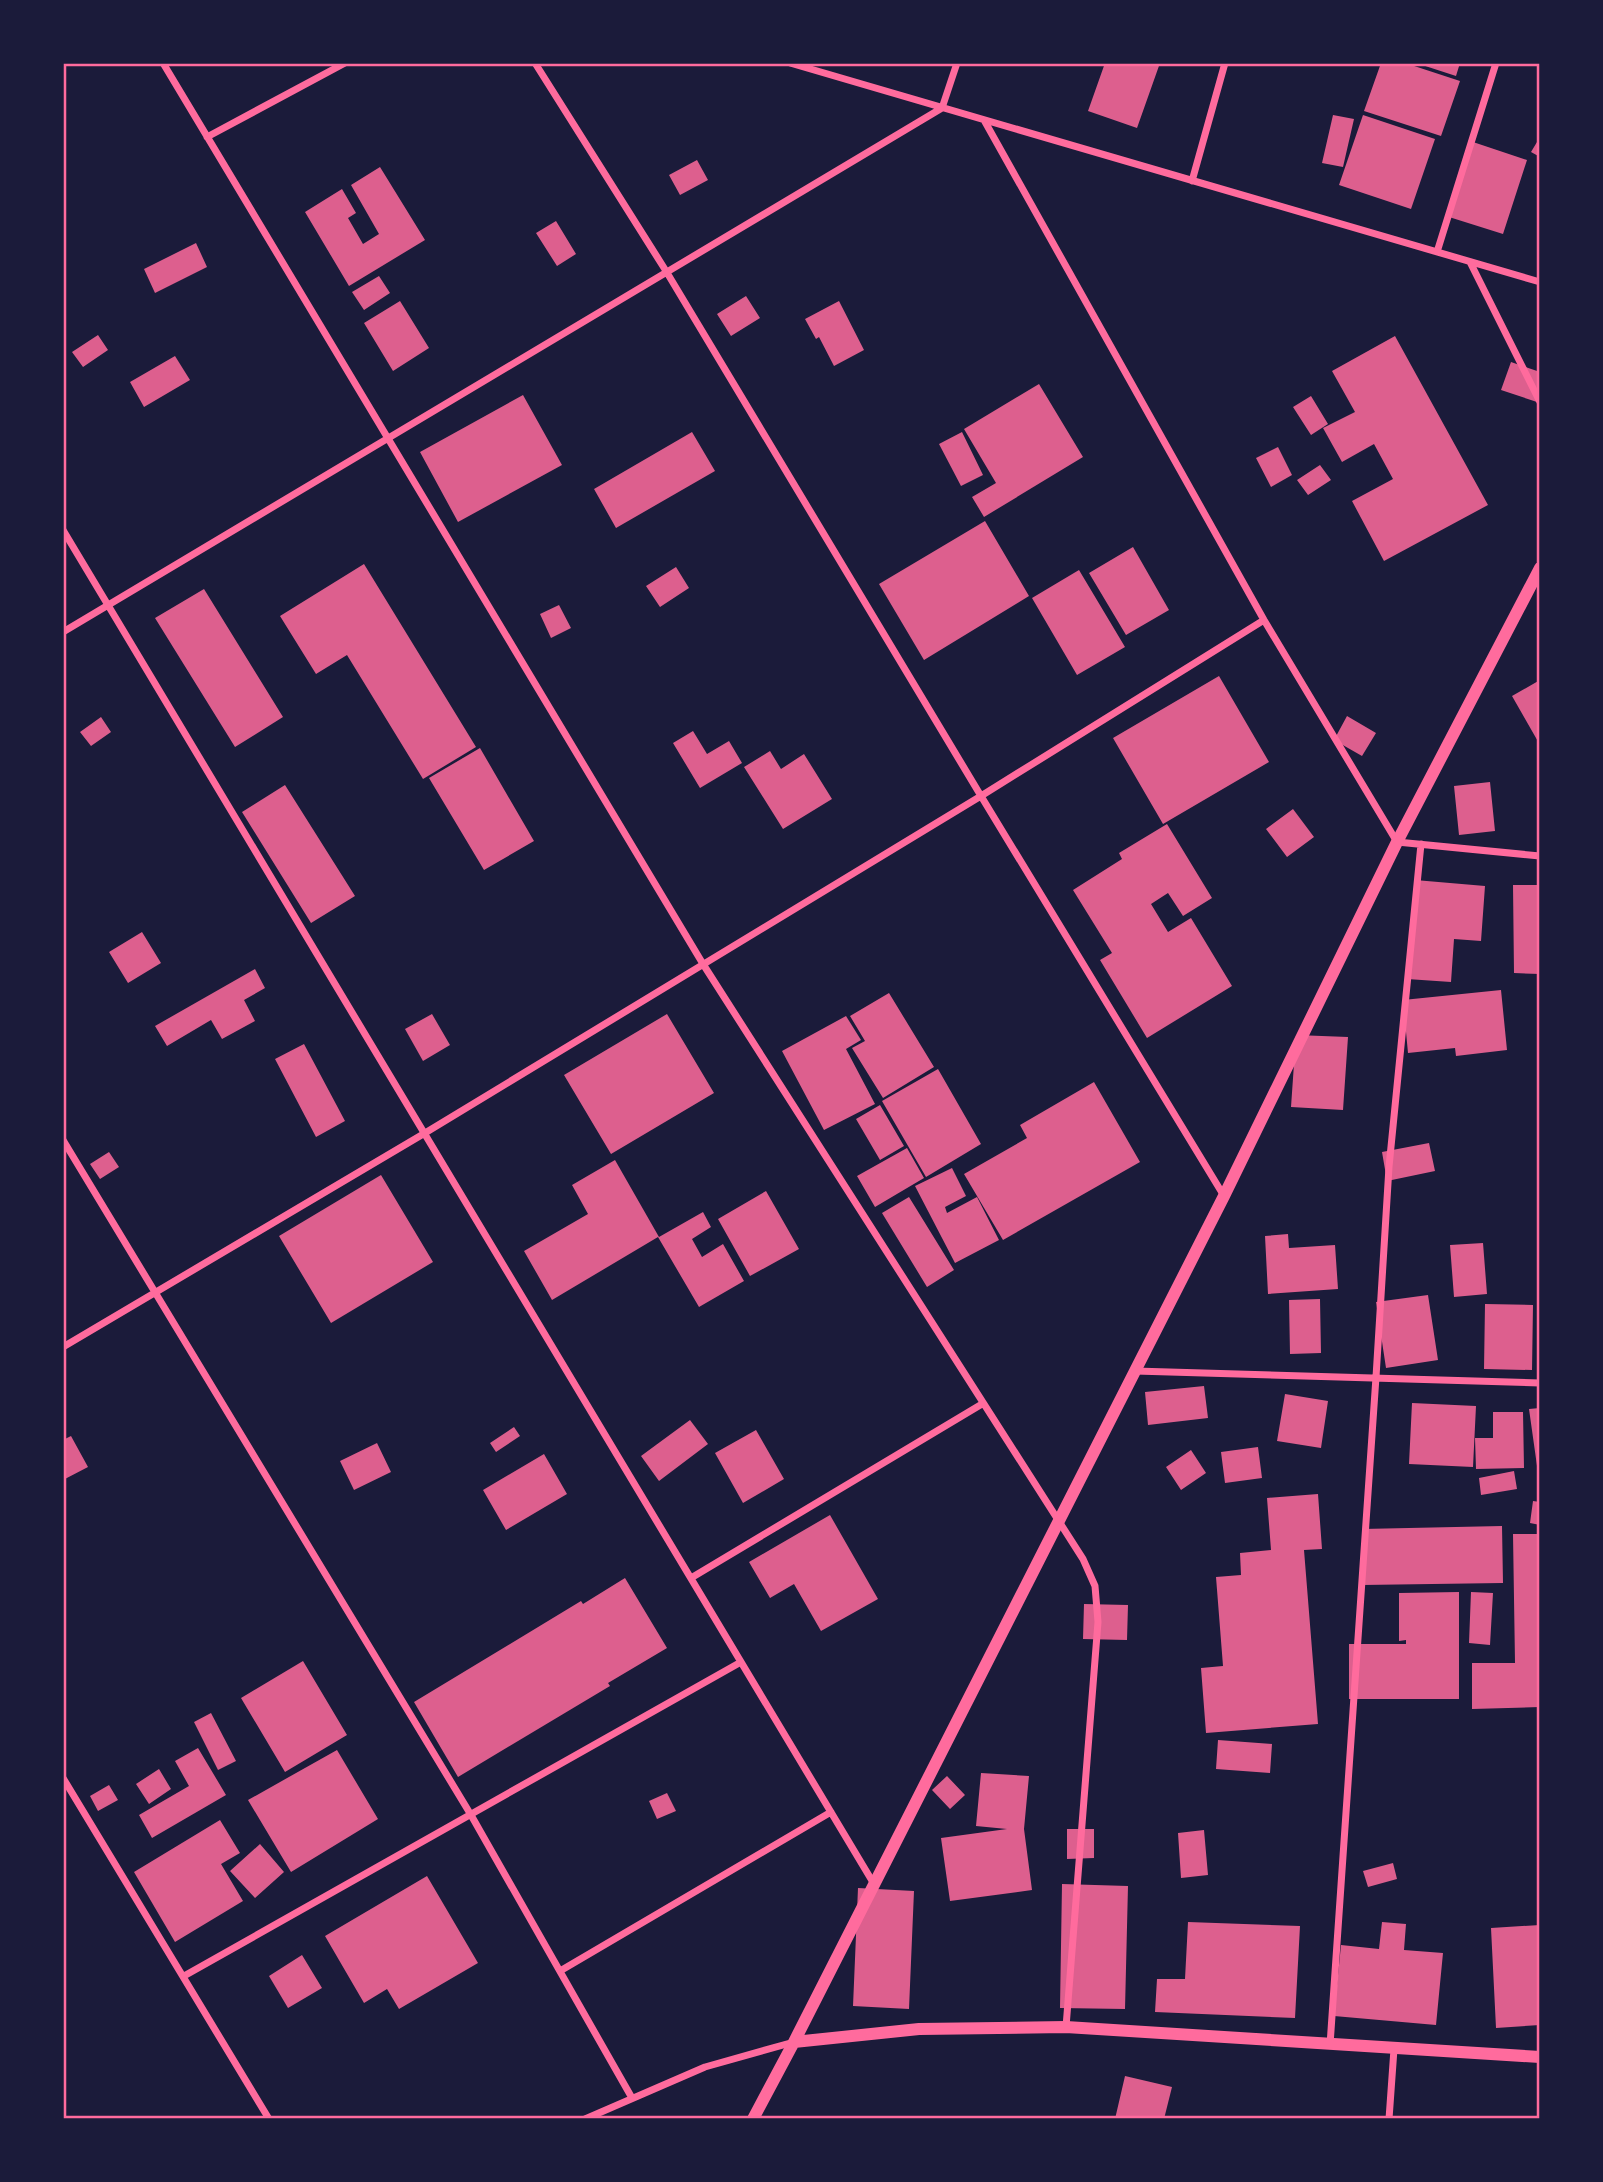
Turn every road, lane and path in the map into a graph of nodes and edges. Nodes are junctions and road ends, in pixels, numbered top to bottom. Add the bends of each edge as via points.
1 (163, 63) edge
2 (345, 63) edge
3 (534, 63) edge
4 (790, 63) edge
5 (957, 63) edge
6 (1225, 63) edge
7 (1496, 63) edge
8 (942, 108) junction
9 (984, 120) junction
10 (207, 137) junction
11 (1192, 181) junction
12 (1437, 252) junction
13 (1470, 262) junction
14 (666, 271) junction
15 (1540, 282) edge
16 (1540, 402) edge
17 (387, 437) junction
18 (63, 530) edge
19 (1540, 568) edge
20 (108, 604) junction
21 (1264, 620) junction
22 (63, 632) edge
23 (981, 796) junction
24 (1397, 842) junction
25 (1421, 844) junction
26 (1540, 856) edge
27 (703, 964) junction
28 (425, 1133) junction
29 (63, 1140) edge
30 (1224, 1196) junction
31 (153, 1292) junction
32 (63, 1347) edge
33 (1135, 1371) junction
34 (1376, 1377) junction
35 (1540, 1383) edge
36 (982, 1404) junction
37 (1058, 1523) junction
38 (691, 1578) junction
39 (741, 1662) junction
40 (63, 1778) edge
41 (831, 1812) junction
42 (471, 1815) junction
43 (874, 1884) junction
44 (560, 1972) junction
45 (184, 1976) junction
46 (1066, 2027) junction
47 (794, 2042) junction
48 (1330, 2045) junction
49 (1394, 2049) junction
50 (1540, 2057) edge
51 (632, 2098) junction
52 (269, 2119) edge
53 (585, 2119) edge
54 (753, 2119) edge
55 (1389, 2119) edge

1 - 10 street
2 - 10 street
3 - 14 street
4 - 8 street
5 - 8 street
6 - 11 street
7 - 12 street
8 - 9 street
8 - 14 street
9 - 11 street
9 - 21 street
10 - 17 street
11 - 12 street
12 - 13 street
13 - 15 street
13 - 16 street
14 - 17 street
14 - 23 street
17 - 20 street
17 - 27 street
18 - 20 street
19 - 24 street
20 - 22 street
20 - 28 street
21 - 23 street
21 - 24 street
23 - 27 street
23 - 30 street
24 - 25 street
24 - 30 street
25 - 26 street
25 - 34 street via 1389,1167
27 - 28 street
27 - 36 street
28 - 31 street
28 - 38 street
29 - 31 street
30 - 33 street
31 - 32 street
31 - 42 street
33 - 34 street
33 - 37 street
34 - 35 street
34 - 48 street
36 - 37 street
36 - 38 street
37 - 43 street
37 - 46 street via 1096,1586 1098,1622
38 - 39 street
39 - 41 street
39 - 42 street
40 - 45 street
41 - 43 street
41 - 44 street
42 - 44 street
42 - 45 street
43 - 47 street
44 - 51 street
45 - 52 street
46 - 47 street via 919,2029
46 - 48 street
47 - 51 street via 705,2067
47 - 54 street
48 - 49 street
49 - 50 street
49 - 55 street
51 - 53 street

